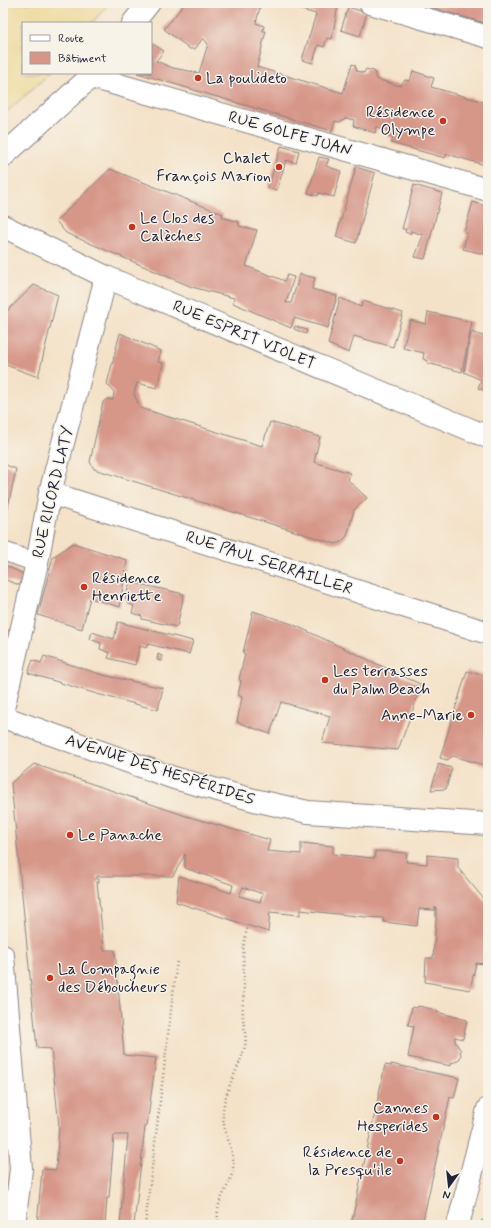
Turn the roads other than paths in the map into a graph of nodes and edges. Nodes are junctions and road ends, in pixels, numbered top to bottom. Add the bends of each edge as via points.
1 (149, 3) edge
2 (370, 3) edge
3 (134, 22) edge
4 (488, 37) edge
5 (93, 75) edge
6 (3, 156) edge
7 (488, 190) edge
8 (3, 226) edge
9 (106, 277) junction
10 (488, 437) edge
11 (50, 493) junction
12 (3, 551) edge
13 (37, 563) junction
14 (488, 633) edge
15 (3, 709) edge
16 (3, 717) edge
17 (488, 824) edge
18 (3, 956) edge
19 (488, 1109) edge
20 (14, 1225) edge
21 (458, 1225) edge

1 - 3 street
2 - 4 street
5 - 6 street
5 - 7 street, RUE GOLFE JUAN
8 - 9 street, RUE ESPRIT VIOLET
9 - 10 street, RUE ESPRIT VIOLET
9 - 11 street, RUE RICORD LATY
11 - 13 street, RUE RICORD LATY
11 - 14 street, RUE PAUL SERRAILLER
12 - 13 lane
13 - 15 street, RUE RICORD LATY
16 - 17 street, AVENUE DES HESPÉRIDES via 174,778 308,812
18 - 20 street via 21,1169
19 - 21 street

